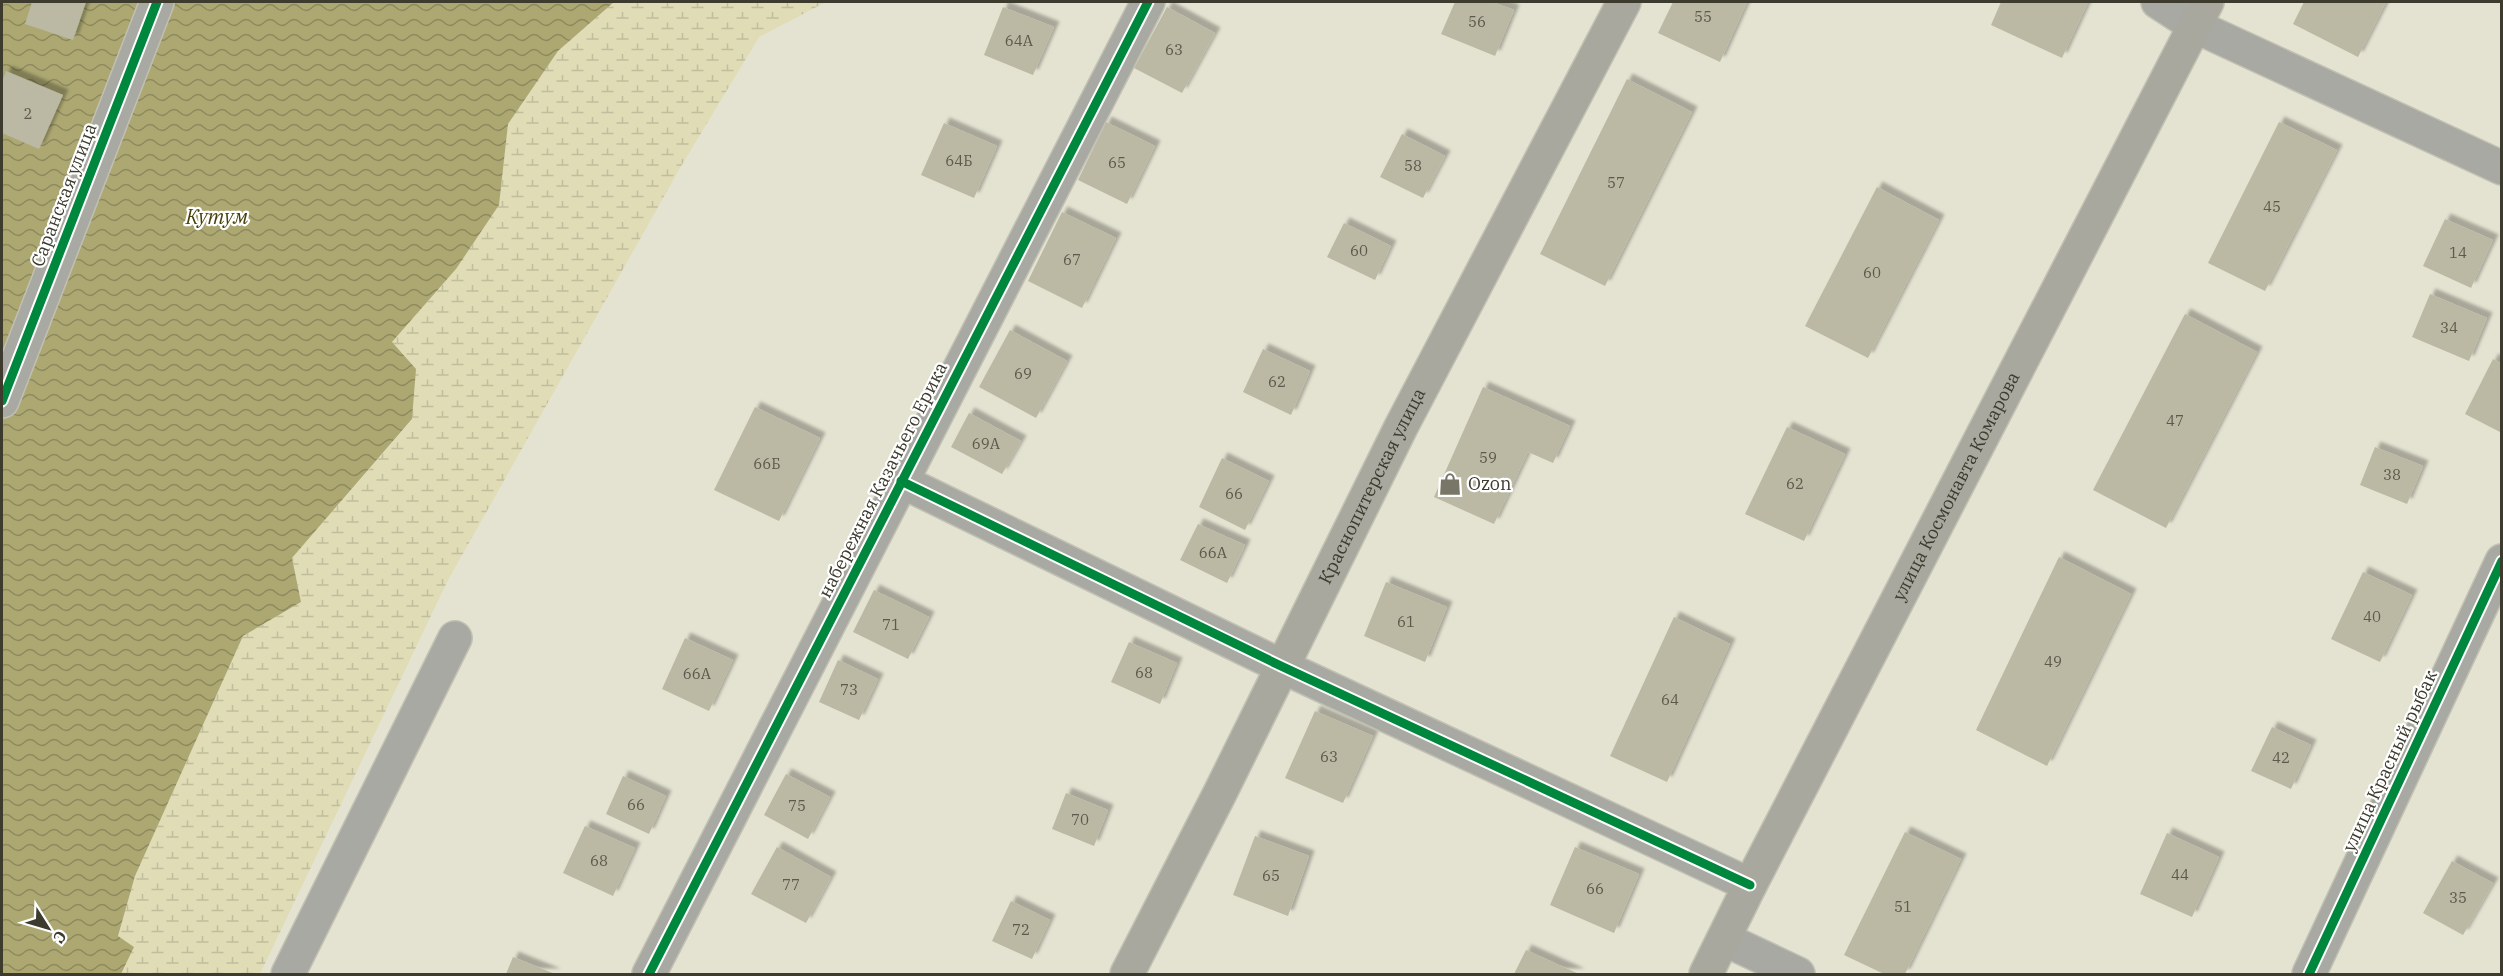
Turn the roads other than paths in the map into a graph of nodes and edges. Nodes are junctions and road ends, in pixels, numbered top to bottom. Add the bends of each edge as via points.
1 (157, 2) edge
2 (1148, 2) edge
3 (1624, 2) edge
4 (2158, 2) edge
5 (2201, 14) edge
6 (2502, 168) edge
7 (2, 401) edge
8 (901, 481) junction
9 (2502, 561) edge
10 (455, 638) dead end
11 (1281, 666) junction
12 (1750, 885) junction
13 (1724, 939) junction
14 (288, 975) edge
15 (649, 975) edge
16 (1127, 975) edge
17 (1706, 975) edge
18 (1798, 975) edge
19 (2309, 975) edge

1 - 7 street, Саранская улица
2 - 8 street, набережная Казачьего Ерика
3 - 11 main road, Краснопитерская улица via 1401,427
4 - 5 street
5 - 6 street
5 - 12 main road, улица Космонавта Комарова
8 - 11 street
8 - 15 street, набережная Казачьего Ерика
9 - 19 street, улица Красный рыбак
10 - 14 street
11 - 12 street
11 - 16 main road, Краснопитерская улица
12 - 13 main road, улица Космонавта Комарова
13 - 17 main road, улица Космонавта Комарова
13 - 18 street

